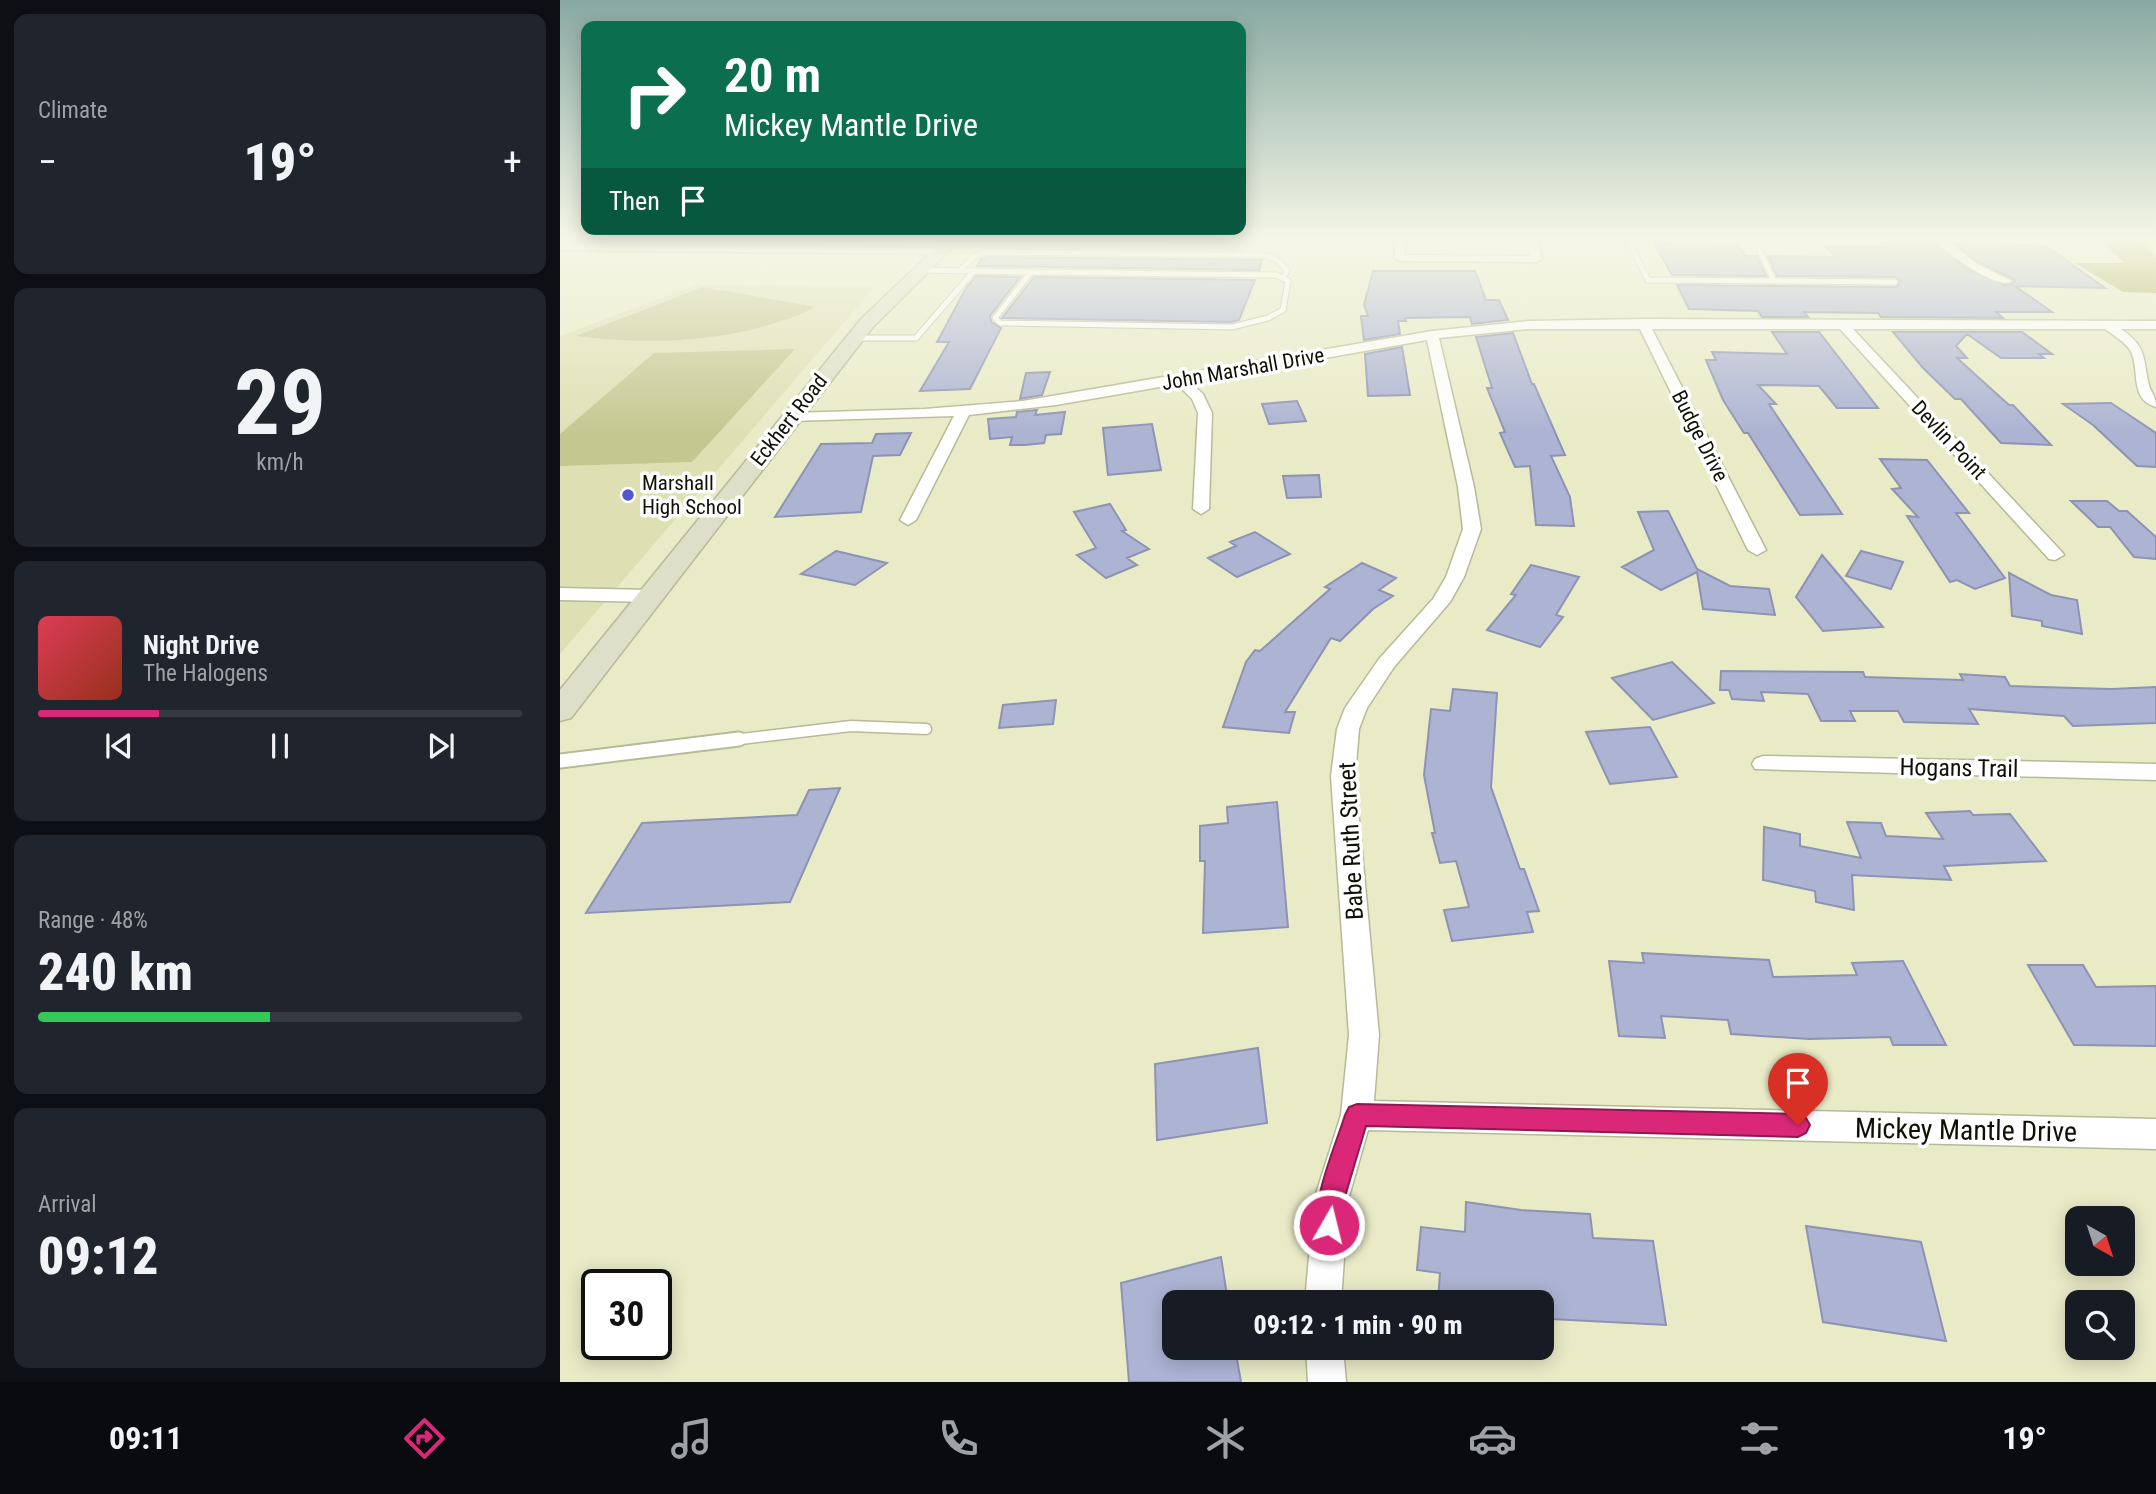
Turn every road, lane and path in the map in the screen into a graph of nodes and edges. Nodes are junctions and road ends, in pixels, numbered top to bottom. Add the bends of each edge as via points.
1 (884, 304) edge
2 (945, 304) edge
3 (1006, 304) edge
4 (1284, 304) edge
5 (1643, 323) junction
6 (2106, 324) junction
7 (1843, 325) junction
8 (2156, 325) edge
9 (1432, 335) junction
10 (855, 338) junction
11 (1180, 380) junction
12 (2156, 403) edge
13 (963, 411) junction
14 (792, 416) junction
15 (1201, 509) dead end
16 (908, 520) dead end
17 (1757, 550) dead end
18 (2054, 555) dead end
19 (560, 594) edge
20 (651, 596) junction
21 (560, 710) edge
22 (926, 729) dead end
23 (560, 761) edge
24 (1763, 764) dead end
25 (2156, 772) edge
26 (1357, 1115) junction
27 (2156, 1134) edge
28 (1324, 1290) edge
29 (1326, 1360) edge
30 (1327, 1382) edge

1 - 10 main road, Eckhert Road
2 - 10 lane via 916,338
3 - 4 lane via 995,318 1000,323 1232,327 1268,318 1283,310
5 - 7 street, John Marshall Drive
5 - 9 street, John Marshall Drive via 1528,324
5 - 17 street, Budge Drive
6 - 7 street, John Marshall Drive
6 - 8 street, John Marshall Drive
6 - 12 street via 2135,349 2139,378
7 - 18 street, Devlin Point
9 - 11 street, John Marshall Drive
9 - 26 street, Babe Ruth Street via 1472,529 1441,602 1386,663 1356,708 1348,729 1342,776 1364,1035
10 - 14 main road, Eckhert Road
11 - 13 street, John Marshall Drive
11 - 15 street via 1198,397 1205,413
13 - 14 street, John Marshall Drive
13 - 16 street
14 - 20 main road, Eckhert Road
19 - 20 street
20 - 21 main road, Eckhert Road
22 - 23 lane via 851,726
24 - 25 street, Hogans Trail
26 - 27 street, Mickey Mantle Drive
26 - 28 street, Babe Ruth Street via 1331,1200
29 - 30 street

